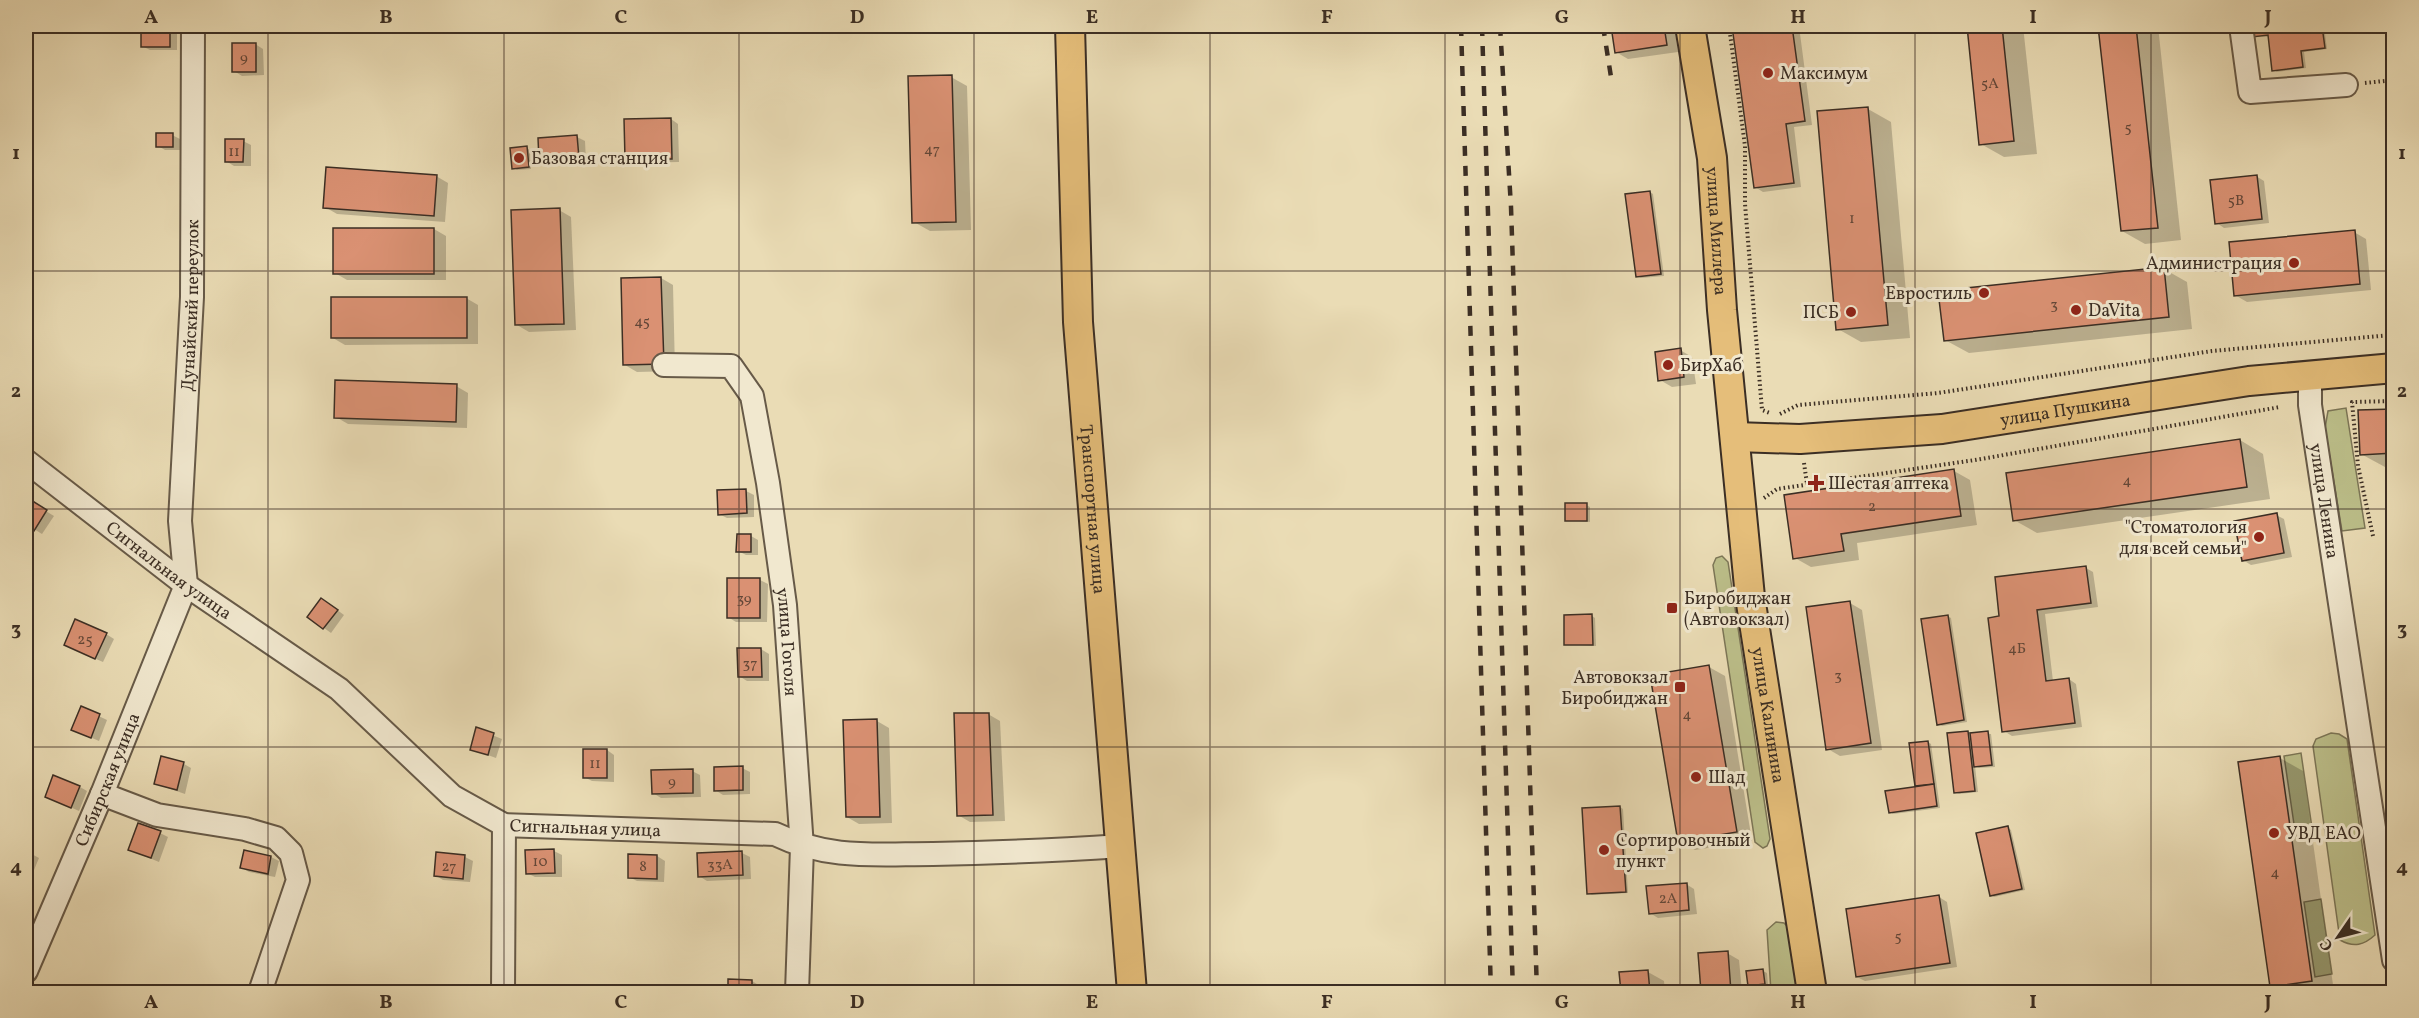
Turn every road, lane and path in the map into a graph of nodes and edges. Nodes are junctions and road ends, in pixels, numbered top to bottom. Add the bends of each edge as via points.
1 (194, 26) edge
2 (1070, 26) edge
3 (1690, 26) edge
4 (1729, 26) edge
5 (2241, 26) edge
6 (2394, 80) edge
7 (2346, 85) joint
8 (2391, 335) dead end
9 (664, 365) dead end
10 (2394, 368) edge
11 (2310, 374) junction
12 (2394, 401) edge
13 (2280, 407) dead end
14 (1735, 437) junction
15 (26, 461) edge
16 (1804, 463) dead end
17 (1807, 484) junction
18 (1762, 500) dead end
19 (2373, 536) dead end
20 (186, 585) junction
21 (102, 794) junction
22 (504, 825) junction
23 (1122, 846) junction
24 (802, 847) junction
25 (2394, 960) edge
26 (26, 971) edge
27 (260, 993) edge
28 (503, 993) edge
29 (797, 993) edge
30 (1132, 993) edge
31 (1812, 993) edge

1 - 20 street, Дунайский переулок via 192,297 180,521
2 - 23 main road, Транспортная улица via 1078,322
3 - 14 main road, улица Миллера via 1712,158
4 - 8 path via 1745,146 1745,204 1762,410 1777,415 1797,405 1938,393 2212,351
5 - 7 street via 2250,93
6 - 7 path
9 - 24 street, улица Гоголя via 731,366 752,396 785,605
10 - 11 main road, улица Пушкина
11 - 14 main road, улица Пушкина via 1942,429 1800,439
11 - 25 street, улица Ленина via 2312,416
12 - 19 path via 2352,402 2358,466
13 - 17 path via 1975,460
14 - 31 main road, улица Калинина via 1750,597
15 - 20 street, Сигнальная улица
16 - 17 path
17 - 18 path via 1777,489
20 - 21 street, Сибирская улица
20 - 22 street, Сигнальная улица via 339,689 452,796
21 - 26 street, Сибирская улица
21 - 27 street via 157,815 276,838 291,853 298,880
22 - 24 street, Сигнальная улица via 776,834
22 - 28 street
23 - 24 street, Сигнальная улица via 1012,853 845,855
23 - 30 main road, Транспортная улица
24 - 29 street, улица Гоголя

